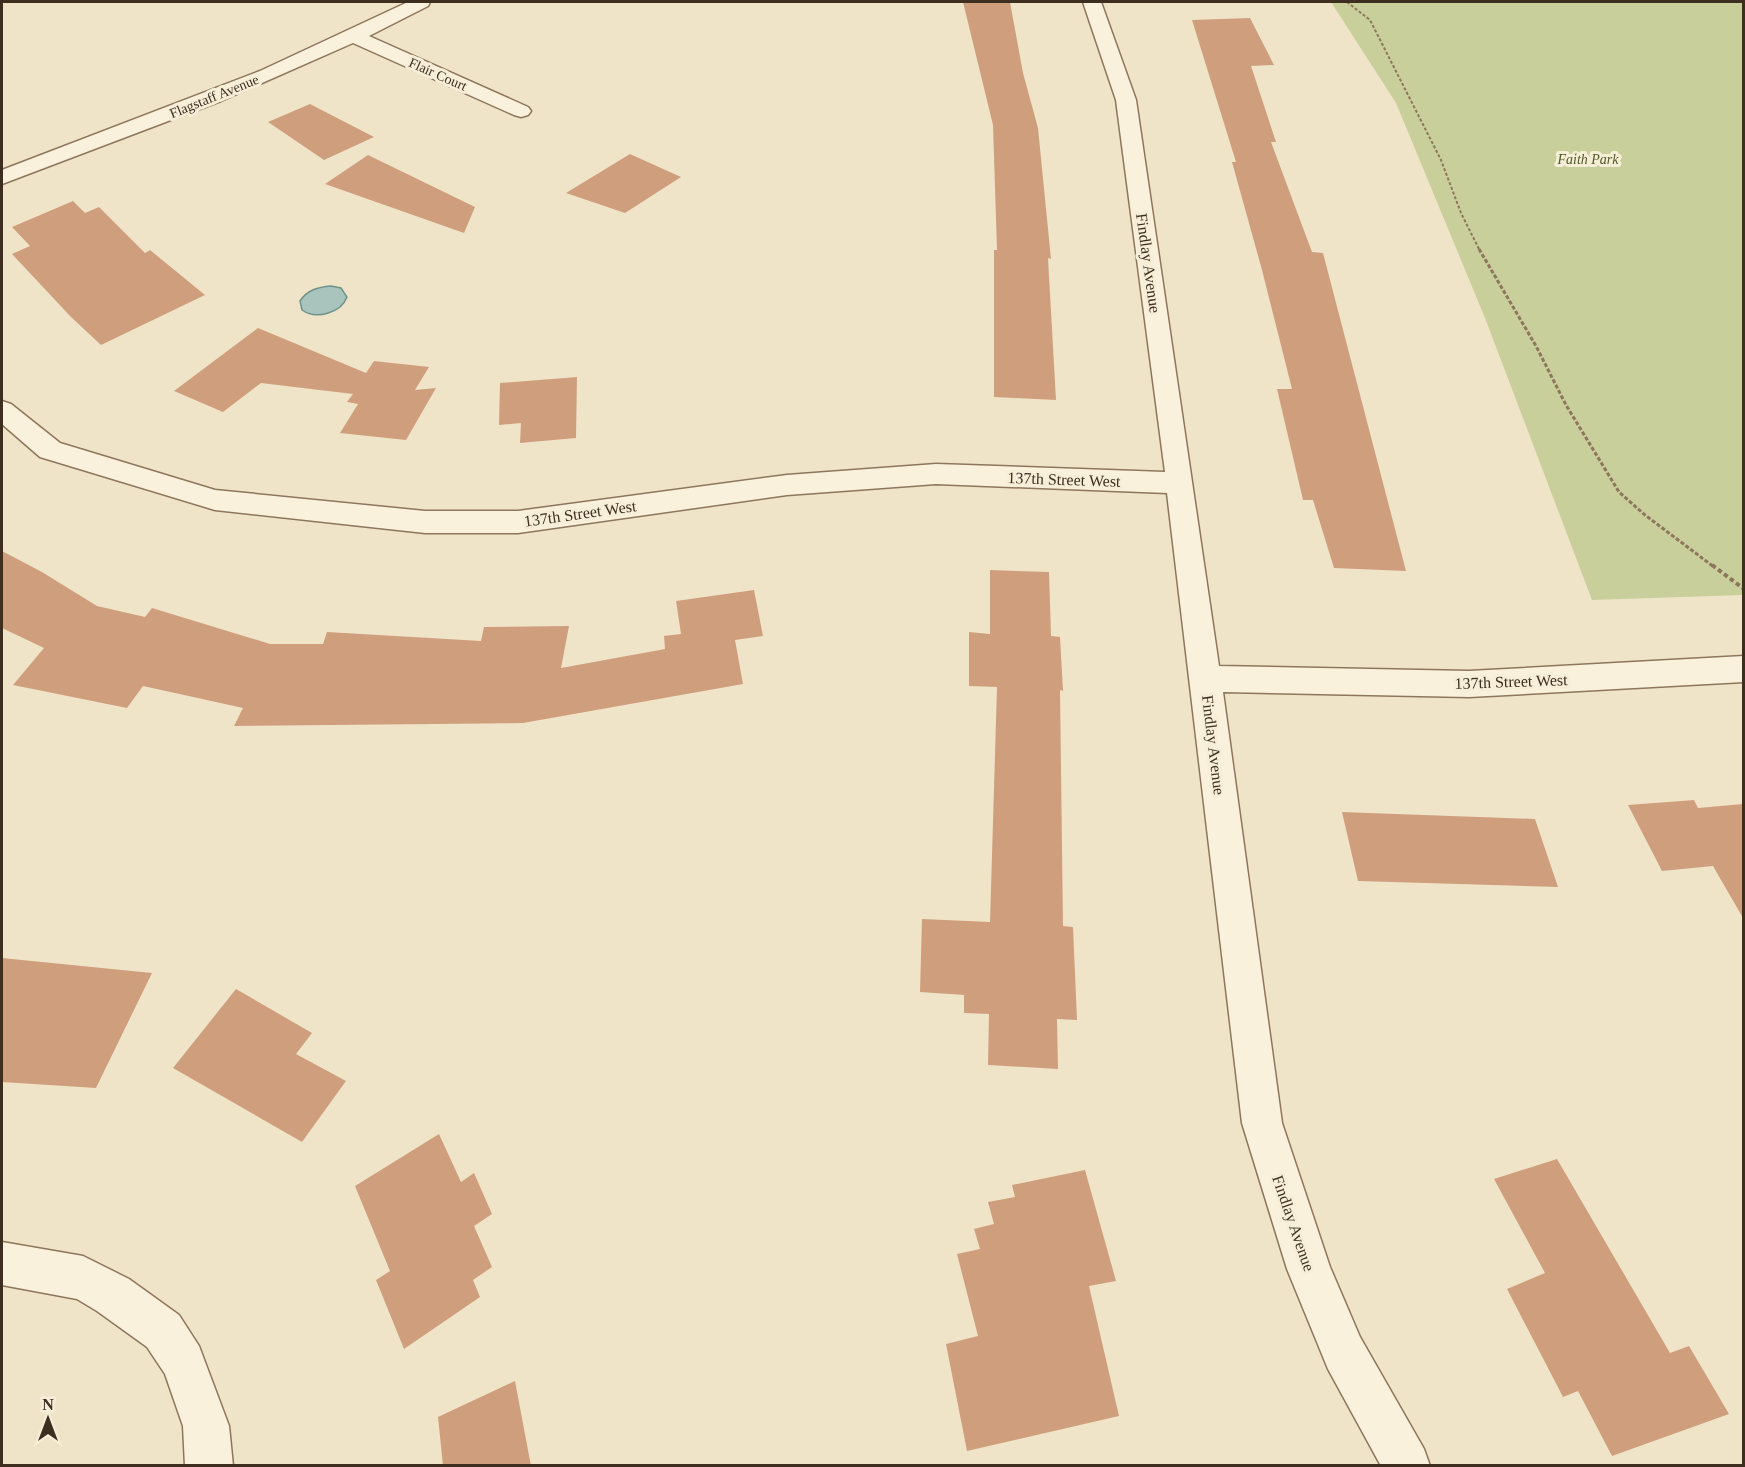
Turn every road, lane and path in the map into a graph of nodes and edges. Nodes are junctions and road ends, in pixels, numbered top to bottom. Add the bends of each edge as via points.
1 (421, 2) edge
2 (1092, 2) edge
3 (1347, 2) edge
4 (355, 37) junction
5 (521, 111) dead end
6 (2, 177) edge
7 (2, 410) edge
8 (1180, 483) junction
9 (1743, 589) edge
10 (1743, 669) edge
11 (1206, 679) junction
12 (2, 1264) edge
13 (209, 1466) edge
14 (1407, 1466) edge

1 - 4 street, Flagstaff Avenue
2 - 8 street, Findlay Avenue via 1126,100
3 - 9 path via 1370,20 1441,160 1482,256 1619,492
4 - 5 street, Flair Court
4 - 6 street, Flagstaff Avenue via 218,95
7 - 8 street, 137th Street West via 50,450 215,500 425,522 518,522 788,484 936,474
8 - 11 street, Findlay Avenue
10 - 11 street, 137th Street West via 1469,684
11 - 14 street, Findlay Avenue via 1262,1123 1309,1269 1340,1343
12 - 13 street via 83,1278 164,1331 183,1362 206,1426

